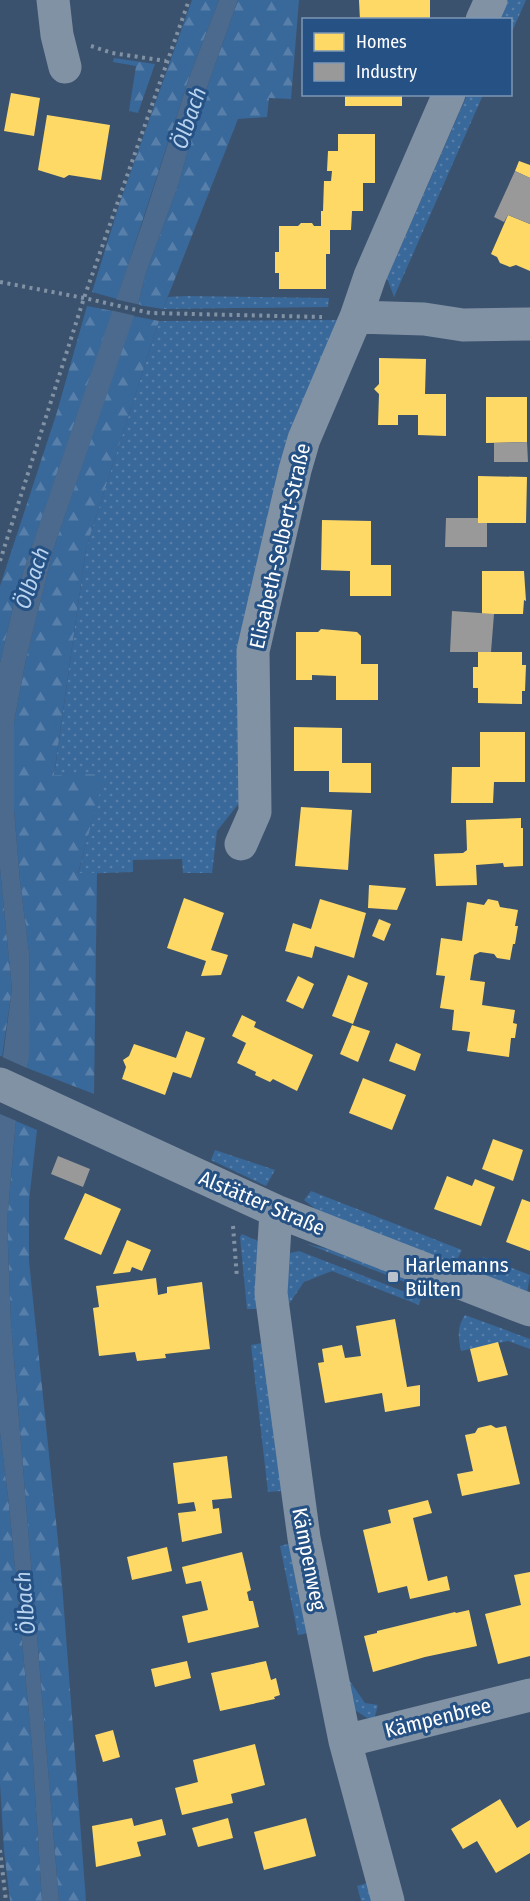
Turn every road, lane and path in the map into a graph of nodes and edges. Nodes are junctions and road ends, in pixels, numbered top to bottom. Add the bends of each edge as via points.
1 (53, 0) edge
2 (189, 0) edge
3 (491, 0) edge
4 (483, 18) edge
5 (57, 35) junction
6 (166, 61) junction
7 (65, 67) dead end
8 (448, 96) edge
9 (0, 282) edge
10 (84, 298) junction
11 (356, 317) junction
12 (530, 324) edge
13 (0, 561) edge
14 (241, 844) dead end
15 (0, 1084) edge
16 (276, 1211) junction
17 (530, 1310) edge
18 (530, 1695) edge
19 (345, 1741) junction
20 (0, 1850) edge
21 (6, 1901) edge
22 (388, 1901) edge

1 - 5 street
2 - 6 path
3 - 4 street
5 - 6 path via 112,53
5 - 7 street
6 - 10 path
8 - 11 street, Elisabeth-Selbert-Straße
9 - 10 path
10 - 11 path via 150,314
10 - 13 path
11 - 12 street via 424,319 463,325
11 - 14 street, Elisabeth-Selbert-Straße via 304,439 267,586 254,651 255,812
15 - 16 street, Alstätter Straße
16 - 17 street, Alstätter Straße
16 - 19 street, Kämpenweg via 270,1293 303,1538
18 - 19 street, Kämpenbree
19 - 22 street, Kämpenweg
20 - 21 path

